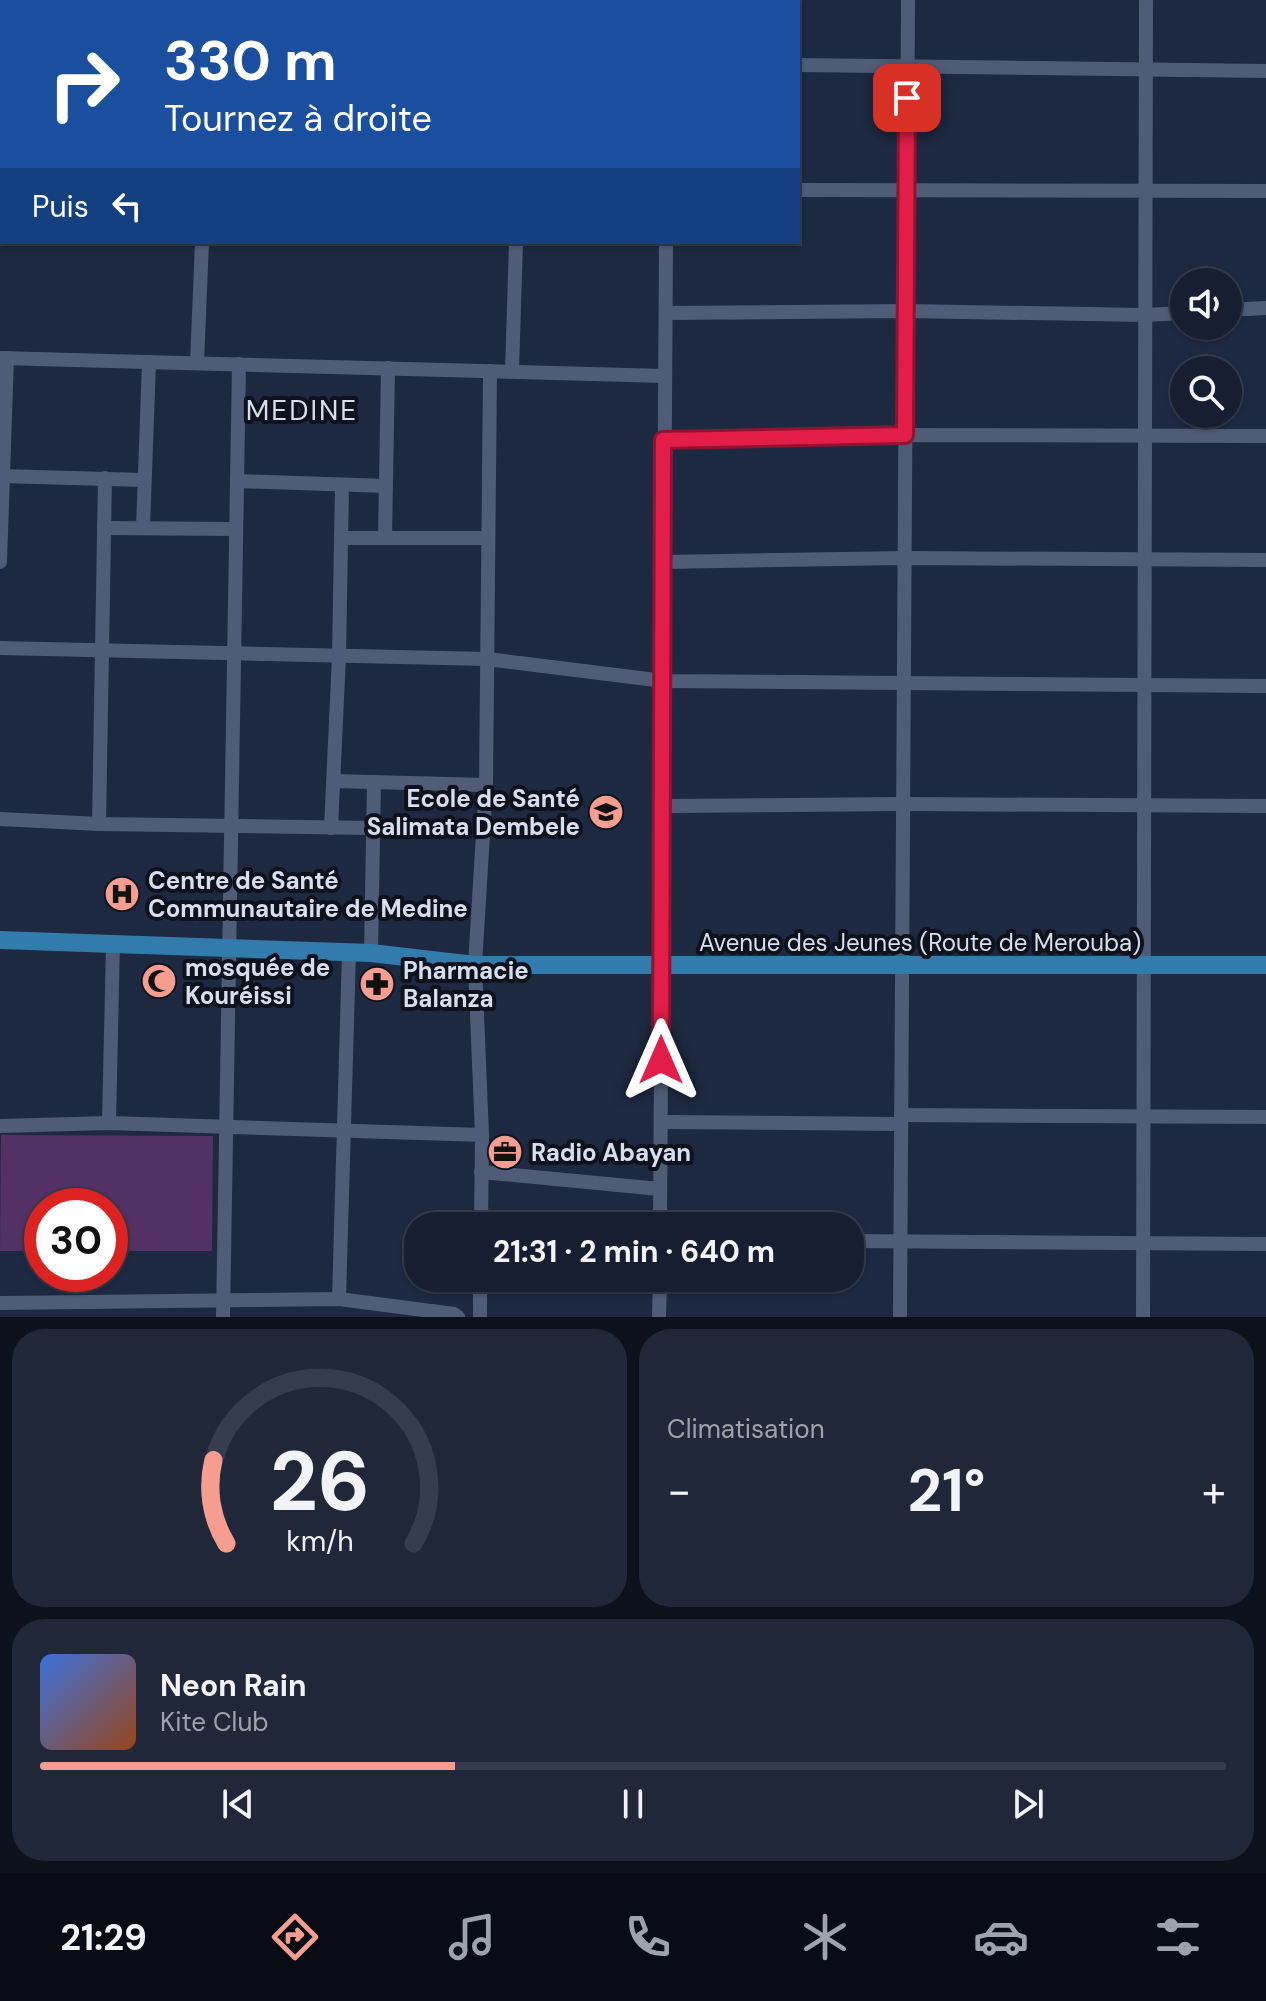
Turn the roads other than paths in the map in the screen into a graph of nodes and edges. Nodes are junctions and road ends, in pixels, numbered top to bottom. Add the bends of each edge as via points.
1 (908, 0) edge
2 (1146, 0) edge
3 (800, 65) edge
4 (907, 67) junction
5 (1146, 69) junction
6 (1266, 71) edge
7 (800, 190) edge
8 (906, 190) junction
9 (1146, 191) junction
10 (1266, 191) edge
11 (202, 244) edge
12 (516, 244) edge
13 (666, 244) edge
14 (1266, 308) edge
15 (1242, 309) edge
16 (906, 311) junction
17 (666, 313) junction
18 (1170, 314) edge
19 (1144, 315) junction
20 (3, 358) edge
21 (149, 362) junction
22 (197, 363) junction
23 (239, 364) junction
24 (388, 368) junction
25 (490, 371) junction
26 (512, 371) junction
27 (664, 376) junction
28 (905, 435) junction
29 (1146, 435) junction
30 (1266, 436) edge
31 (663, 440) junction
32 (1, 476) edge
33 (105, 478) junction
34 (143, 480) junction
35 (237, 481) junction
36 (342, 485) junction
37 (386, 486) junction
38 (104, 528) junction
39 (143, 528) junction
40 (236, 529) junction
41 (341, 538) junction
42 (385, 538) junction
43 (488, 538) junction
44 (904, 558) junction
45 (1146, 558) junction
46 (1266, 560) edge
47 (0, 562) edge
48 (663, 562) junction
49 (0, 648) edge
50 (101, 650) junction
51 (234, 654) junction
52 (339, 656) junction
53 (487, 659) junction
54 (664, 681) junction
55 (904, 682) junction
56 (1146, 686) junction
57 (1266, 686) edge
58 (334, 781) junction
59 (374, 782) junction
60 (486, 785) junction
61 (903, 804) junction
62 (663, 806) junction
63 (1146, 806) junction
64 (1266, 806) edge
65 (0, 819) edge
66 (99, 824) junction
67 (231, 827) junction
68 (331, 828) junction
69 (374, 828) junction
70 (0, 940) edge
71 (113, 943) junction
72 (229, 947) junction
73 (349, 952) junction
74 (371, 953) junction
75 (475, 965) junction
76 (1266, 965) edge
77 (662, 966) junction
78 (1146, 966) junction
79 (902, 967) junction
80 (1144, 1116) junction
81 (1266, 1117) edge
82 (901, 1120) junction
83 (661, 1122) junction
84 (109, 1123) junction
85 (0, 1126) edge
86 (226, 1127) junction
87 (344, 1131) junction
88 (482, 1135) junction
89 (481, 1172) junction
90 (660, 1189) junction
91 (481, 1212) edge
92 (660, 1212) edge
93 (864, 1241) edge
94 (900, 1241) junction
95 (1142, 1243) junction
96 (1266, 1244) edge
97 (480, 1292) edge
98 (660, 1292) edge
99 (339, 1299) junction
100 (0, 1303) edge
101 (223, 1309) edge
102 (458, 1317) edge
103 (480, 1317) edge
104 (659, 1317) edge
105 (900, 1317) edge
106 (1143, 1317) edge

1 - 4 street
2 - 5 street
3 - 4 street
4 - 5 street
4 - 8 street
5 - 6 street
5 - 9 street
7 - 8 street
8 - 9 street
8 - 16 street
9 - 10 street
9 - 19 street
11 - 22 street
12 - 26 street
13 - 17 street
14 - 15 street
16 - 17 street
16 - 19 street
16 - 28 street
17 - 27 street
18 - 19 street
19 - 29 street
20 - 21 street
20 - 32 street
21 - 22 street
21 - 34 street
22 - 23 street
23 - 24 street
23 - 35 street
24 - 25 street
24 - 37 street
25 - 26 street
25 - 43 street
26 - 27 street
27 - 31 street
28 - 29 street
28 - 31 street
28 - 44 street
29 - 30 street
29 - 45 street
31 - 48 street
32 - 33 street
32 - 47 street
33 - 34 street
33 - 38 street
34 - 39 street
35 - 36 street
35 - 40 street
36 - 37 street
36 - 41 street
37 - 42 street
38 - 39 street
38 - 50 street
39 - 40 street
40 - 51 street
41 - 42 street
41 - 52 street
42 - 43 street
43 - 53 street
44 - 45 street
44 - 48 street
44 - 55 street
45 - 46 street
45 - 56 street
48 - 54 street
49 - 50 street
50 - 51 street
50 - 66 street
51 - 52 street
51 - 67 street
52 - 53 street
52 - 58 street
53 - 54 street
53 - 60 street
54 - 55 street
54 - 62 street
55 - 56 street
55 - 61 street
56 - 57 street
56 - 63 street
58 - 59 street
58 - 68 street
59 - 60 street
59 - 69 street
60 - 75 street
61 - 62 street
61 - 63 street
61 - 79 street
62 - 77 street
63 - 64 street
63 - 78 street
65 - 66 street
66 - 67 street
67 - 68 street
67 - 72 street
68 - 69 street
69 - 74 street
70 - 71 main road, Avenue des Jeunes (Route de Merouba)
71 - 72 main road, Avenue des Jeunes (Route de Merouba)
71 - 84 street
72 - 73 main road, Avenue des Jeunes (Route de Merouba)
72 - 86 street
73 - 74 main road, Avenue des Jeunes (Route de Merouba)
73 - 87 street
74 - 75 main road, Avenue des Jeunes (Route de Merouba)
75 - 77 main road, Avenue des Jeunes (Route de Merouba)
75 - 88 street
76 - 78 main road, Avenue des Jeunes (Route de Merouba)
77 - 79 main road, Avenue des Jeunes (Route de Merouba)
77 - 83 street
78 - 79 main road, Avenue des Jeunes (Route de Merouba)
78 - 80 street
79 - 82 street
80 - 81 street
80 - 82 street
80 - 95 street
82 - 83 street
82 - 94 street
83 - 90 street
84 - 85 street
84 - 86 street
86 - 87 street
86 - 101 street
87 - 88 street
87 - 99 street
88 - 89 street
89 - 90 street
89 - 91 street
90 - 92 street
93 - 94 street
94 - 95 street
94 - 105 street
95 - 96 street
95 - 106 street
97 - 103 street
98 - 104 street
99 - 101 street
99 - 102 street
100 - 101 street

